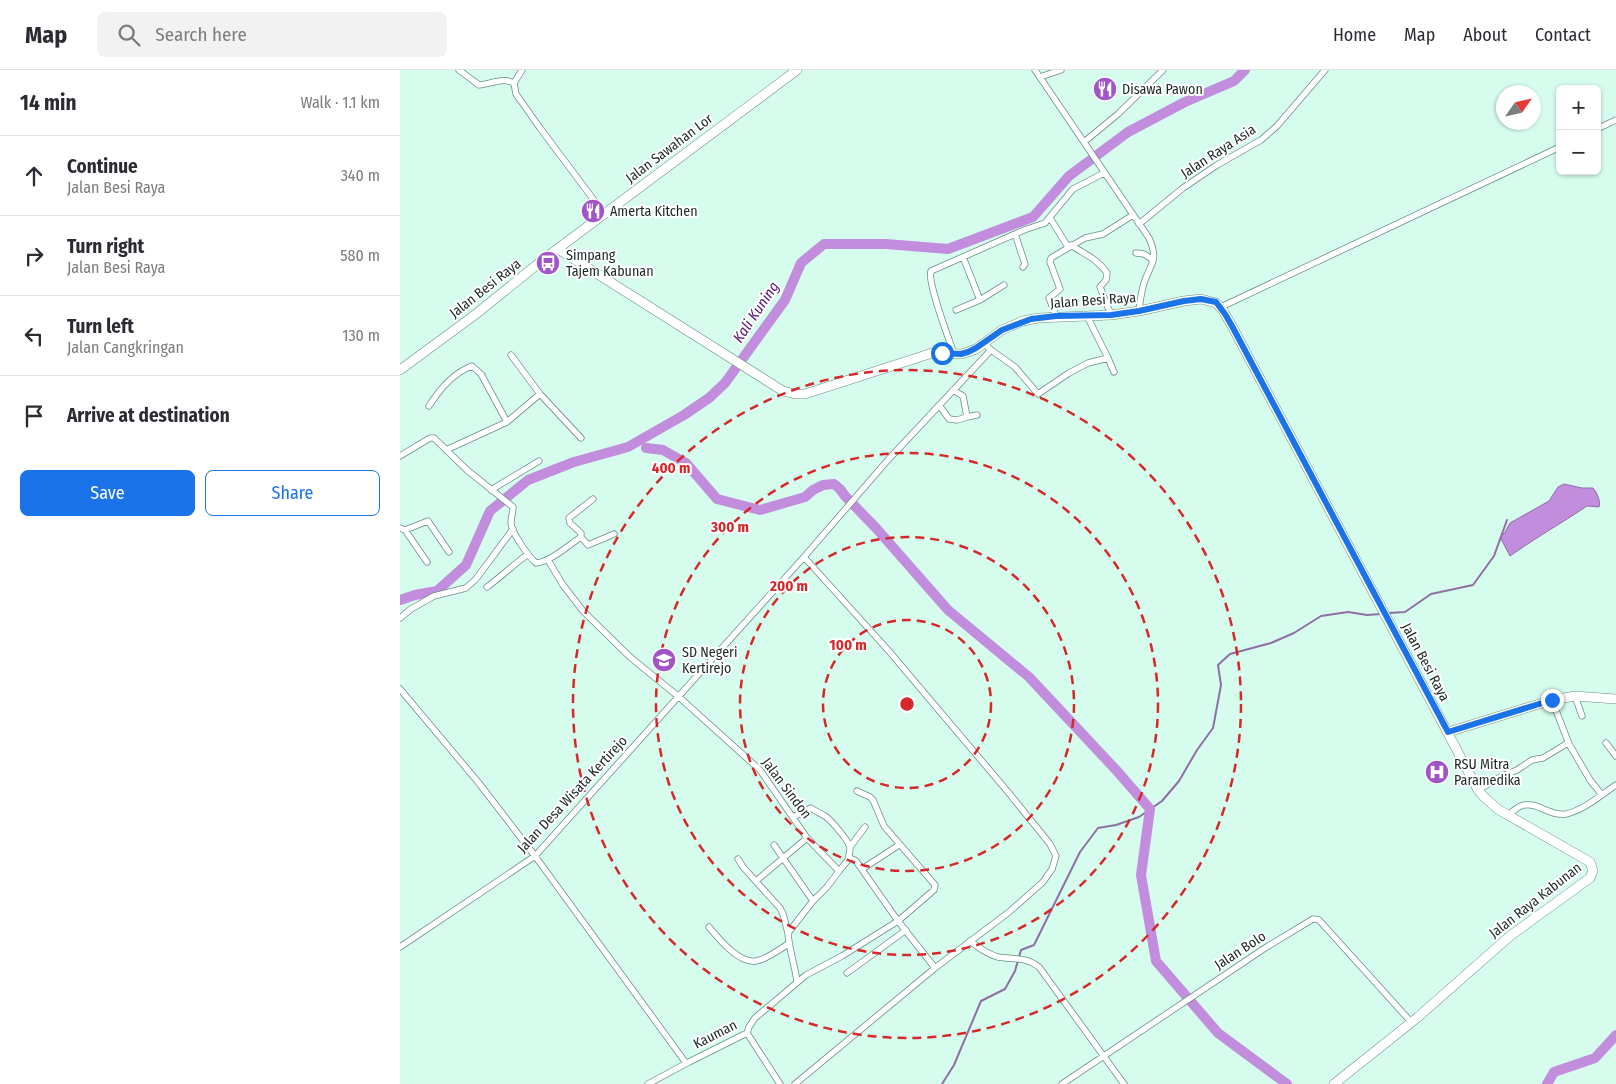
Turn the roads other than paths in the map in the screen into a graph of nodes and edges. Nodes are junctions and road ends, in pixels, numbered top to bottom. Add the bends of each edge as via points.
1 (460, 70) edge
2 (522, 70) edge
3 (797, 70) edge
4 (1035, 70) edge
5 (1061, 70) edge
6 (1163, 70) edge
7 (1325, 70) edge
8 (1040, 77) junction
9 (514, 83) junction
10 (1616, 120) edge
11 (1601, 127) edge
12 (1084, 142) junction
13 (1556, 148) edge
14 (1104, 174) junction
15 (606, 214) junction
16 (1133, 215) junction
17 (1050, 218) junction
18 (1139, 224) junction
19 (1015, 234) junction
20 (1069, 246) junction
21 (558, 249) junction
22 (1136, 253) dead end
23 (963, 257) junction
24 (1154, 260) junction
25 (1023, 267) dead end
26 (1004, 285) dead end
27 (980, 300) junction
28 (1221, 307) junction
29 (956, 310) dead end
30 (1139, 311) junction
31 (1111, 315) junction
32 (1056, 316) junction
33 (1087, 316) junction
34 (984, 343) junction
35 (991, 350) junction
36 (954, 354) junction
37 (511, 355) dead end
38 (1108, 358) junction
39 (400, 370) edge
40 (1114, 372) dead end
41 (953, 390) junction
42 (540, 394) junction
43 (429, 406) dead end
44 (939, 406) junction
45 (977, 415) dead end
46 (967, 417) junction
47 (507, 422) junction
48 (581, 438) dead end
49 (446, 450) junction
50 (400, 456) edge
51 (539, 461) dead end
52 (494, 492) junction
53 (593, 499) dead end
54 (402, 529) edge
55 (512, 529) junction
56 (614, 534) dead end
57 (580, 537) junction
58 (449, 552) dead end
59 (528, 554) junction
60 (804, 557) junction
61 (548, 560) junction
62 (427, 562) dead end
63 (487, 587) dead end
64 (400, 618) edge
65 (400, 689) edge
66 (1575, 696) junction
67 (679, 697) junction
68 (1616, 699) edge
69 (1552, 700) junction
70 (1582, 716) dead end
71 (1448, 732) junction
72 (1568, 743) junction
73 (1606, 743) dead end
74 (1615, 751) edge
75 (1616, 785) edge
76 (1478, 790) junction
77 (857, 791) dead end
78 (1602, 795) junction
79 (1508, 815) junction
80 (793, 817) junction
81 (866, 827) dead end
82 (807, 838) junction
83 (774, 845) dead end
84 (899, 845) junction
85 (850, 847) junction
86 (535, 856) junction
87 (783, 858) junction
88 (738, 859) dead end
89 (848, 860) junction
90 (862, 869) junction
91 (838, 871) junction
92 (756, 881) junction
93 (814, 901) junction
94 (898, 921) junction
95 (709, 927) dead end
96 (906, 930) junction
97 (788, 934) junction
98 (970, 941) junction
99 (788, 944) junction
100 (400, 947) edge
101 (795, 968) junction
102 (935, 968) junction
103 (847, 973) dead end
104 (806, 975) junction
105 (797, 982) junction
106 (1412, 1022) junction
107 (747, 1033) junction
108 (1104, 1056) junction
109 (686, 1063) junction
110 (648, 1084) edge
111 (780, 1084) edge
112 (795, 1084) edge
113 (1062, 1084) edge
114 (1124, 1084) edge
115 (1334, 1084) edge

1 - 9 street via 479,85 500,80
2 - 9 street
3 - 15 street, Jalan Sawahan Lor
4 - 8 street
5 - 8 street
6 - 12 street
7 - 18 street, Jalan Raya Asia via 1261,140 1183,188
8 - 12 street
9 - 15 street via 516,94
10 - 11 street
12 - 14 street
13 - 28 street
14 - 16 street
14 - 17 street via 1073,189
15 - 21 street, Jalan Sawahan Lor
16 - 18 street
16 - 20 street via 1103,234 1088,236
17 - 19 street via 1040,226
17 - 20 street
18 - 24 street via 1154,249
19 - 23 street
19 - 25 street via 1025,264
20 - 31 street via 1099,263 1107,273 1100,287
20 - 32 street via 1050,260 1060,289 1049,298
21 - 36 street, Jalan Besi Raya via 783,391 805,394 923,356
21 - 39 street, Jalan Besi Raya
22 - 24 street
23 - 27 street
23 - 36 street via 932,270 930,274
24 - 30 street via 1143,286
26 - 27 street
27 - 29 street
28 - 30 street, Jalan Besi Raya via 1216,302 1201,299
28 - 71 street, Jalan Besi Raya
30 - 31 street, Jalan Besi Raya
31 - 33 street, Jalan Besi Raya
32 - 33 street, Jalan Besi Raya
32 - 34 street, Jalan Besi Raya via 1023,321
33 - 38 street
34 - 35 street
34 - 36 street, Jalan Besi Raya via 968,352
35 - 38 street via 1015,368 1038,394 1069,373
35 - 41 street, Jalan Desa Wisata Kertirejo
37 - 42 street
38 - 40 street
41 - 44 street, Jalan Desa Wisata Kertirejo
41 - 46 street via 963,396
42 - 47 street
42 - 48 street
43 - 47 street via 444,385 472,366 481,374
44 - 46 street via 949,419
44 - 60 street, Jalan Desa Wisata Kertirejo
45 - 46 street
47 - 49 street
49 - 50 street via 430,438
49 - 52 street
51 - 52 street
52 - 55 street via 513,507
53 - 57 street via 569,518 581,533
54 - 58 street via 428,521
54 - 62 street
55 - 59 street
55 - 64 street via 466,588 434,596
56 - 57 street via 590,546
57 - 61 street
59 - 61 street via 536,563
59 - 63 street
60 - 67 street, Jalan Desa Wisata Kertirejo
60 - 98 street via 888,650 1054,850 1055,862 1043,882
61 - 67 street, Jalan Sindon via 583,611 630,657
65 - 86 street
66 - 68 street
66 - 69 street
66 - 70 street
67 - 80 street, Jalan Sindon via 760,770
67 - 86 street, Jalan Desa Wisata Kertirejo
69 - 71 street
69 - 72 street
71 - 76 street, Jalan Raya Kabunan
72 - 76 street
72 - 78 street
73 - 74 street
75 - 78 street
76 - 79 street, Jalan Raya Kabunan via 1492,805
77 - 84 street via 873,800 881,821
78 - 79 street via 1568,814 1555,814 1524,805
79 - 106 street, Jalan Raya Kabunan via 1590,862 1592,874 1510,936
80 - 82 street, Jalan Sindon
80 - 85 street via 810,808 824,815
81 - 85 street
82 - 87 street
82 - 91 street, Jalan Sindon
83 - 87 street
84 - 90 street
84 - 94 street via 936,887
85 - 89 street
86 - 100 street, Jalan Desa Wisata Kertirejo
86 - 109 street
87 - 92 street
87 - 93 street
88 - 92 street
89 - 90 street via 854,860
89 - 91 street
90 - 94 street
91 - 93 street
92 - 97 street via 780,908
93 - 97 street
94 - 96 street
94 - 104 street
95 - 99 street via 723,944 748,961 759,961
96 - 102 street
96 - 103 street
97 - 99 street
98 - 102 street
98 - 108 street via 987,953 1033,962 1044,972
99 - 101 street
101 - 104 street
101 - 105 street
102 - 112 street
104 - 105 street, Kauman
105 - 107 street, Kauman via 755,1018
106 - 108 street, Jalan Bolo via 1319,920 1313,919
106 - 115 street, Jalan Raya Kabunan
107 - 109 street, Kauman
107 - 111 street
108 - 113 street, Jalan Bolo
108 - 114 street
109 - 110 street, Kauman

